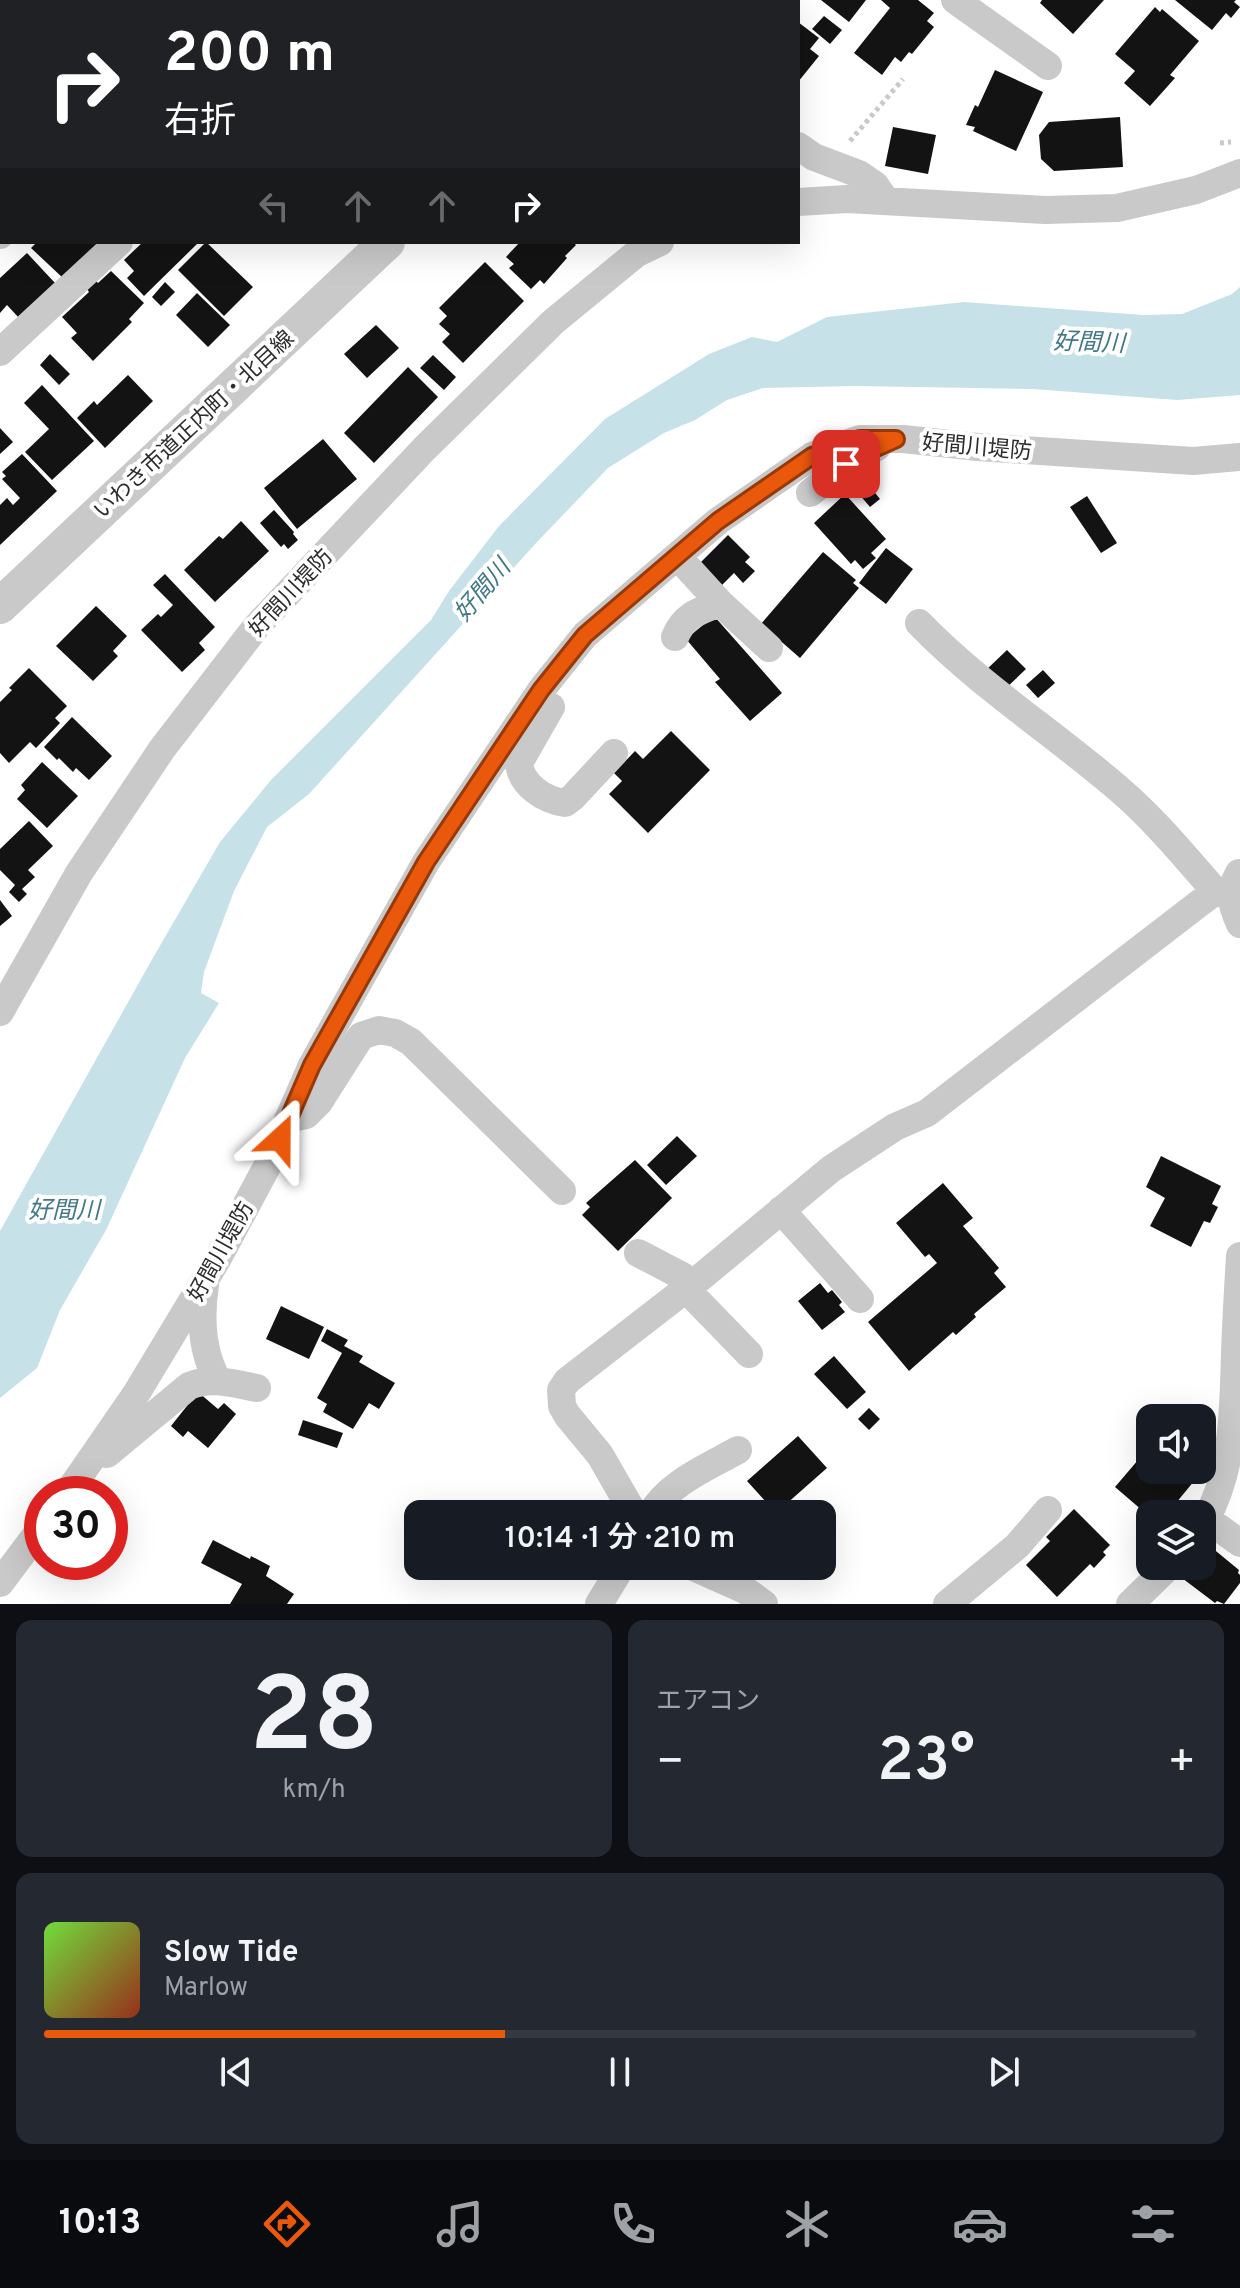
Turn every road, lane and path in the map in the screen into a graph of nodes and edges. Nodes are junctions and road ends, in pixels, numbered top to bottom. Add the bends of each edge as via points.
1 (955, 0) edge
2 (1048, 66) dead end
3 (903, 79) dead end
4 (800, 147) edge
5 (831, 163) junction
6 (1240, 173) edge
7 (886, 201) junction
8 (800, 202) edge
9 (117, 244) edge
10 (385, 244) edge
11 (656, 244) edge
12 (0, 352) edge
13 (896, 439) junction
14 (1240, 457) edge
15 (810, 493) dead end
16 (677, 556) junction
17 (720, 603) junction
18 (0, 606) edge
19 (919, 623) dead end
20 (675, 637) dead end
21 (769, 648) dead end
22 (570, 655) junction
23 (614, 753) dead end
24 (1229, 885) edge
25 (1240, 924) edge
26 (0, 1012) edge
27 (288, 1119) junction
28 (562, 1191) dead end
29 (781, 1210) junction
30 (638, 1253) dead end
31 (1240, 1256) edge
32 (207, 1276) junction
33 (685, 1288) junction
34 (860, 1299) dead end
35 (749, 1354) dead end
36 (1237, 1361) edge
37 (218, 1381) junction
38 (257, 1388) dead end
39 (738, 1450) dead end
40 (89, 1464) junction
41 (80, 1476) edge
42 (626, 1500) edge
43 (661, 1500) edge
44 (1216, 1500) edge
45 (1048, 1510) dead end
46 (1216, 1530) edge
47 (1240, 1543) edge
48 (24, 1551) edge
49 (614, 1580) edge
50 (722, 1580) edge
51 (1155, 1580) edge
52 (0, 1583) edge
53 (1133, 1603) edge
54 (599, 1604) edge
55 (764, 1604) edge
56 (947, 1604) edge

1 - 2 street
3 - 5 path
4 - 5 street
5 - 7 street via 875,185
6 - 7 street via 1196,190 1117,208 1045,210
7 - 8 street
9 - 12 street
10 - 18 street, いわき市道正内町・北目線
11 - 26 street, 好間川堤防 via 637,253 553,322 256,627 162,749 79,873
13 - 14 street, 好間川堤防 via 1193,461
13 - 15 street via 846,464
13 - 16 street, 好間川堤防 via 860,439 812,456
16 - 17 street
16 - 22 street, 好間川堤防 via 585,635
17 - 20 street via 680,624
17 - 21 street
19 - 24 street via 960,663
22 - 23 street via 561,692 519,763 520,772 525,782 552,801 565,803
22 - 27 street, 好間川堤防 via 426,862 312,1065
24 - 25 street
24 - 29 street via 941,1103 863,1147
27 - 28 street via 306,1115 319,1102 361,1036 379,1030 395,1033 411,1042
27 - 32 street, 好間川堤防
29 - 33 street
29 - 34 street
30 - 33 street via 682,1276
31 - 36 street
32 - 37 street via 204,1344
32 - 40 street, 好間川堤防
33 - 35 street
33 - 42 street via 561,1390 567,1415 600,1455
36 - 44 street via 1233,1427
37 - 38 street
37 - 40 street via 189,1386
39 - 43 street
40 - 41 street, 好間川堤防
45 - 56 street via 1017,1546
46 - 47 street
48 - 52 street
49 - 54 street
50 - 55 street
51 - 53 street

